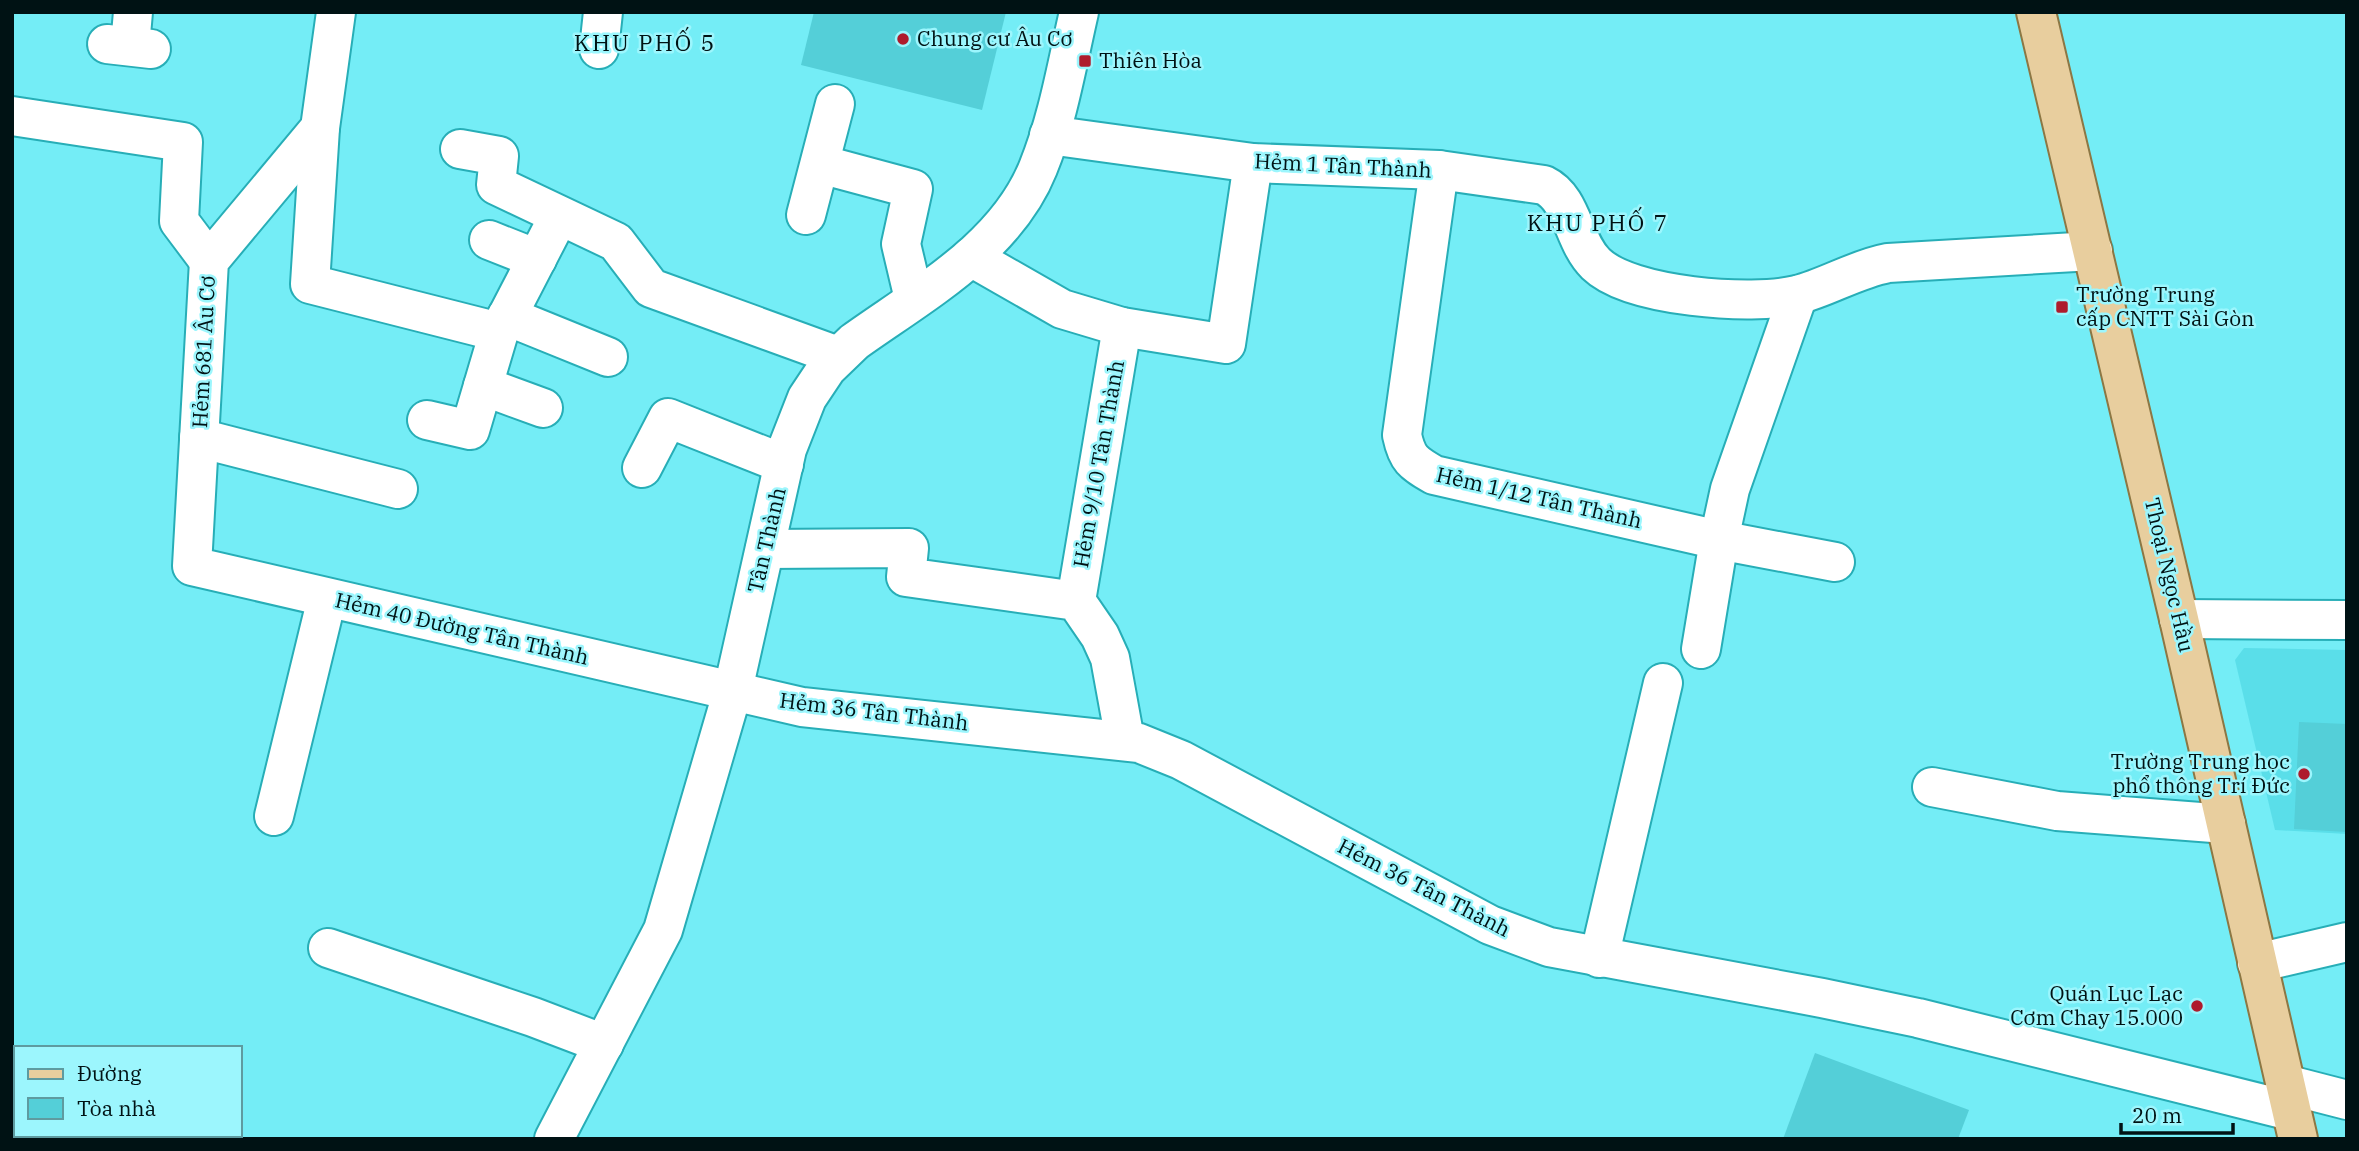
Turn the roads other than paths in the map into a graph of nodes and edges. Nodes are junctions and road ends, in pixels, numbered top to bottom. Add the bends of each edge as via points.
1 (336, 12) edge
2 (1079, 12) edge
3 (2036, 12) edge
4 (835, 104) dead end
5 (12, 116) edge
6 (320, 128) junction
7 (1049, 135) junction
8 (460, 149) dead end
9 (1253, 163) junction
10 (820, 164) junction
11 (1439, 170) junction
12 (806, 215) dead end
13 (559, 216) junction
14 (489, 240) dead end
15 (2093, 251) junction
16 (971, 257) junction
17 (537, 259) junction
18 (209, 261) junction
19 (1798, 295) junction
20 (914, 299) junction
21 (503, 324) junction
22 (1122, 327) junction
23 (838, 356) junction
24 (608, 358) dead end
25 (483, 386) junction
26 (543, 408) dead end
27 (427, 420) dead end
28 (199, 438) junction
29 (784, 464) junction
30 (642, 468) dead end
31 (398, 489) dead end
32 (1719, 540) junction
33 (765, 549) junction
34 (1835, 562) dead end
35 (192, 566) joint
36 (327, 598) junction
37 (1076, 601) junction
38 (2179, 618) junction
39 (2347, 620) edge
40 (1701, 649) dead end
41 (1663, 683) dead end
42 (733, 690) junction
43 (1125, 740) junction
44 (1932, 787) dead end
45 (274, 816) dead end
46 (2226, 824) junction
47 (2347, 942) edge
48 (328, 948) dead end
49 (1599, 958) junction
50 (2257, 963) junction
51 (604, 1044) junction
52 (2347, 1100) edge
53 (2291, 1111) edge
54 (554, 1139) edge

1 - 6 street
2 - 7 street, Tân Thành
3 - 15 main road, Thoại Ngọc Hầu
4 - 10 street
5 - 18 street via 183,142 179,221
6 - 18 street, Hẻm 681 Âu Cơ
6 - 21 street via 310,284
7 - 9 street, Hẻm 1 Tân Thành
7 - 16 street, Tân Thành via 1038,169 1013,213
8 - 13 street via 499,156 496,185
9 - 11 street, Hẻm 1 Tân Thành
9 - 22 street via 1226,344
10 - 12 street
10 - 20 street via 913,189 901,244
11 - 19 street, Hẻm 1 Tân Thành via 1553,189 1594,262 1614,276 1712,299 1757,301
11 - 32 street, Hẻm 1/12 Tân Thành via 1402,435 1406,454 1434,475
13 - 17 street
13 - 23 street via 616,242 651,288
14 - 17 street
15 - 19 street via 1888,263
15 - 38 main road, Thoại Ngọc Hầu
16 - 20 street, Tân Thành
16 - 22 street via 1062,309
17 - 21 street
18 - 28 street, Hẻm 681 Âu Cơ
19 - 32 street via 1730,489
20 - 23 street, Tân Thành
21 - 24 street
21 - 25 street
22 - 37 street, Hẻm 9/10 Tân Thành
23 - 29 street, Tân Thành via 807,398
25 - 26 street
25 - 27 street via 470,430
28 - 31 street
28 - 35 street, Hẻm 681 Âu Cơ
29 - 30 street via 668,418
29 - 33 street, Tân Thành
32 - 34 street, Hẻm 1/12 Tân Thành
32 - 40 street
33 - 37 street via 909,548 906,577
33 - 42 street, Tân Thành
35 - 36 street, Hẻm 40 Đường Tân Thành
36 - 42 street, Hẻm 40 Đường Tân Thành
36 - 45 street
37 - 43 street via 1110,658
38 - 39 street
38 - 46 main road, Thoại Ngọc Hầu
41 - 49 street
42 - 43 street, Hẻm 36 Tân Thành via 802,706
42 - 51 street, Tân Thành via 668,916
43 - 49 street, Hẻm 36 Tân Thành via 1181,760 1490,925 1549,947
44 - 46 street via 2072,813
46 - 50 main road, Thoại Ngọc Hầu
47 - 50 street
48 - 51 street
49 - 53 street, Hẻm 36 Tân Thành via 1919,1018
50 - 53 main road, Thoại Ngọc Hầu
51 - 54 street, Tân Thành
52 - 53 street, Hẻm 36 Tân Thành

